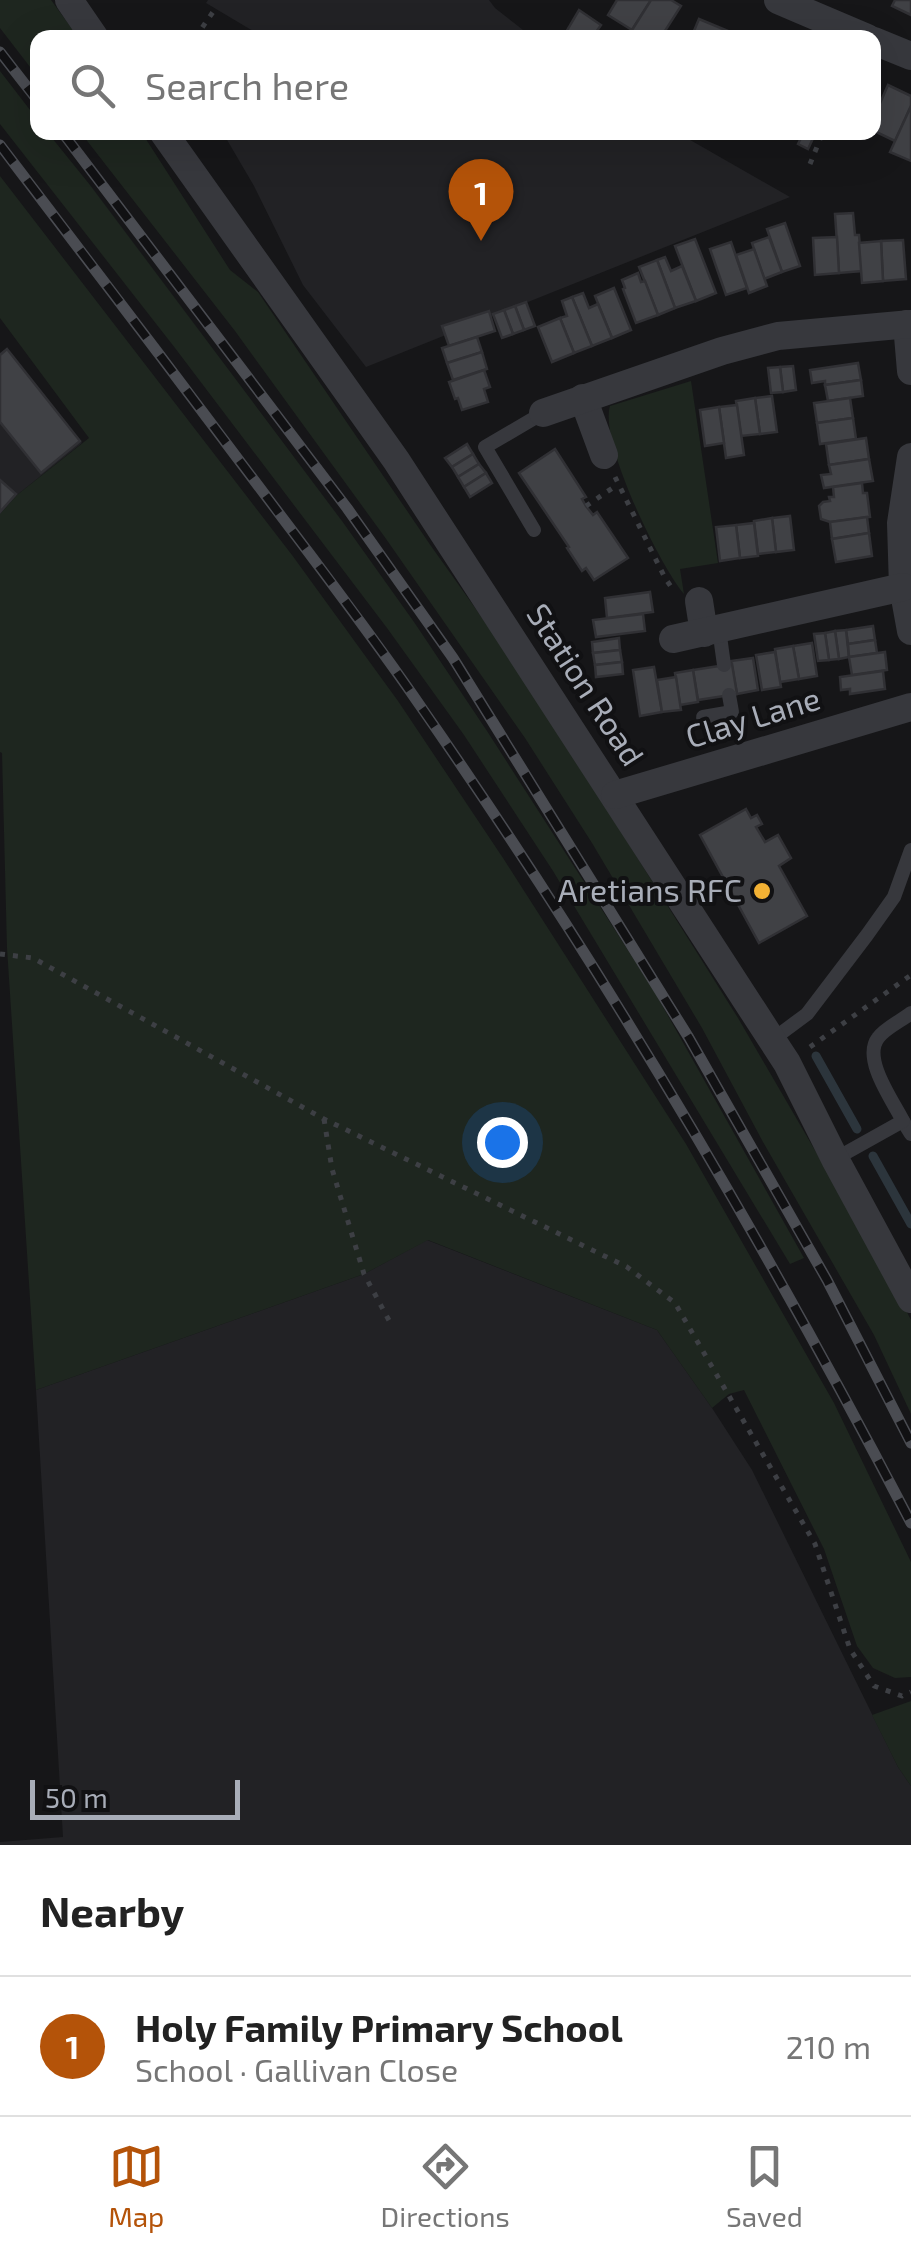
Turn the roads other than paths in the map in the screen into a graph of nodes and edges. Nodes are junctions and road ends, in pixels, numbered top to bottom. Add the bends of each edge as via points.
1 (68, 0) edge
2 (778, 0) edge
3 (89, 30) edge
4 (843, 30) edge
5 (881, 47) edge
6 (911, 56) edge
7 (168, 140) edge
8 (909, 324) edge
9 (911, 371) edge
10 (583, 398) junction
11 (543, 413) joint
12 (604, 455) road end
13 (911, 457) edge
14 (534, 530) dead end
15 (903, 587) junction
16 (699, 601) road end
17 (911, 630) edge
18 (712, 631) junction
19 (673, 639) dead end
20 (724, 665) dead end
21 (729, 695) dead end
22 (911, 707) edge
23 (703, 717) dead end
24 (615, 796) junction
25 (911, 850) edge
26 (911, 1013) edge
27 (779, 1052) junction
28 (907, 1127) edge
29 (835, 1158) junction
30 (911, 1299) edge

1 - 3 street
2 - 4 street
5 - 6 street
7 - 24 street, Station Road via 396,460
8 - 9 street
8 - 10 street via 778,336
10 - 11 street
10 - 12 street
11 - 14 lane via 485,447
13 - 15 street via 901,523
15 - 17 street
15 - 18 street
16 - 18 street
18 - 19 street
18 - 20 lane
21 - 23 lane via 732,712
22 - 24 street, Clay Lane
24 - 27 street, Station Road
25 - 27 lane via 894,897
26 - 28 lane via 873,1047 873,1064
27 - 29 street, Station Road
28 - 29 lane
29 - 30 street, Station Road

